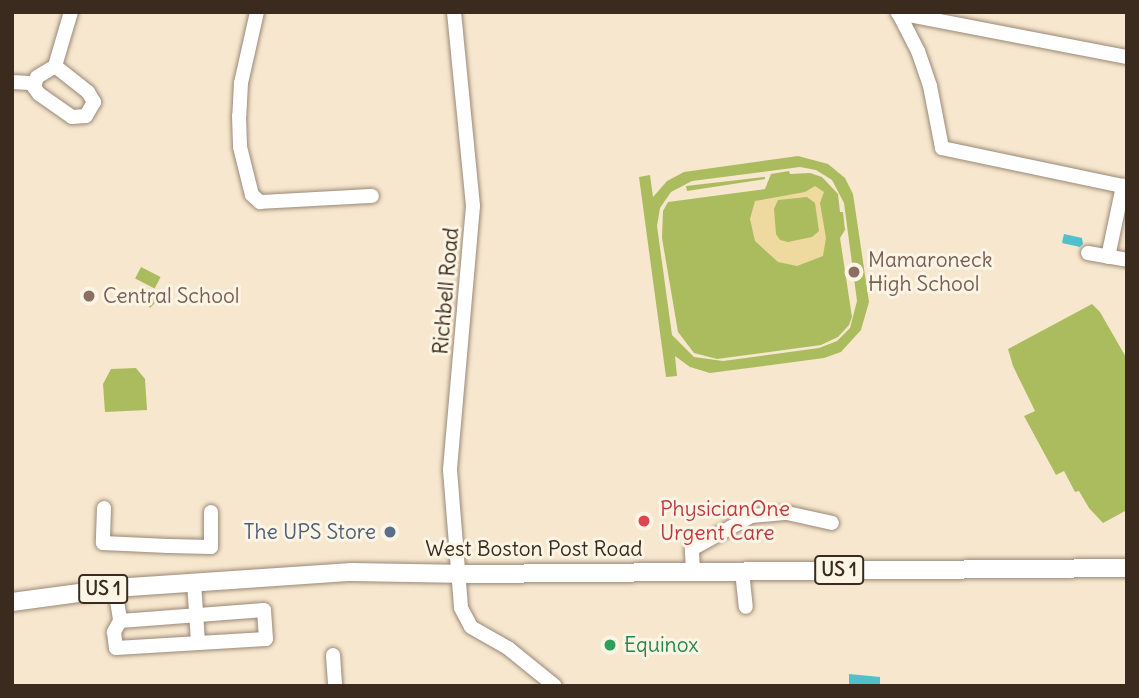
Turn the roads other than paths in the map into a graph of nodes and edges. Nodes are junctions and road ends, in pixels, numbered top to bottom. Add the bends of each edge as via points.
1 (71, 12) edge
2 (257, 12) edge
3 (454, 12) edge
4 (898, 13) edge
5 (1127, 57) edge
6 (55, 66) junction
7 (12, 82) edge
8 (34, 83) junction
9 (1125, 186) edge
10 (372, 196) dead end
11 (1088, 253) dead end
12 (1108, 257) junction
13 (1127, 260) edge
14 (104, 508) dead end
15 (211, 512) dead end
16 (832, 523) dead end
17 (1127, 568) edge
18 (693, 571) junction
19 (743, 571) junction
20 (457, 573) junction
21 (194, 582) junction
22 (115, 588) junction
23 (12, 602) edge
24 (746, 607) dead end
25 (196, 615) junction
26 (120, 621) junction
27 (198, 643) junction
28 (333, 655) dead end
29 (335, 686) edge
30 (555, 686) edge

1 - 6 street
2 - 10 street via 241,83 239,116 240,146 252,195 260,202
3 - 20 street, Richbell Road via 473,206 450,470
4 - 5 street
4 - 9 street via 930,86 942,148
6 - 8 street
6 - 8 street via 88,92 94,102 86,116 72,117 39,94
7 - 8 street
9 - 12 street
11 - 12 street
12 - 13 street
14 - 15 street via 103,543 211,547
16 - 18 street via 787,513 751,516 692,550
17 - 19 main road, West Boston Post Road / US 1
18 - 19 main road, West Boston Post Road / US 1
18 - 20 main road, West Boston Post Road / US 1
19 - 24 street
20 - 21 main road, West Boston Post Road / US 1 via 351,572
20 - 30 street, Richbell Road via 461,608 471,628 508,648
21 - 22 main road, US 1
21 - 25 street
22 - 23 main road, US 1
22 - 26 street
25 - 26 street
25 - 27 street
25 - 27 street via 264,610 266,639
26 - 27 street via 114,632 116,648
28 - 29 street

